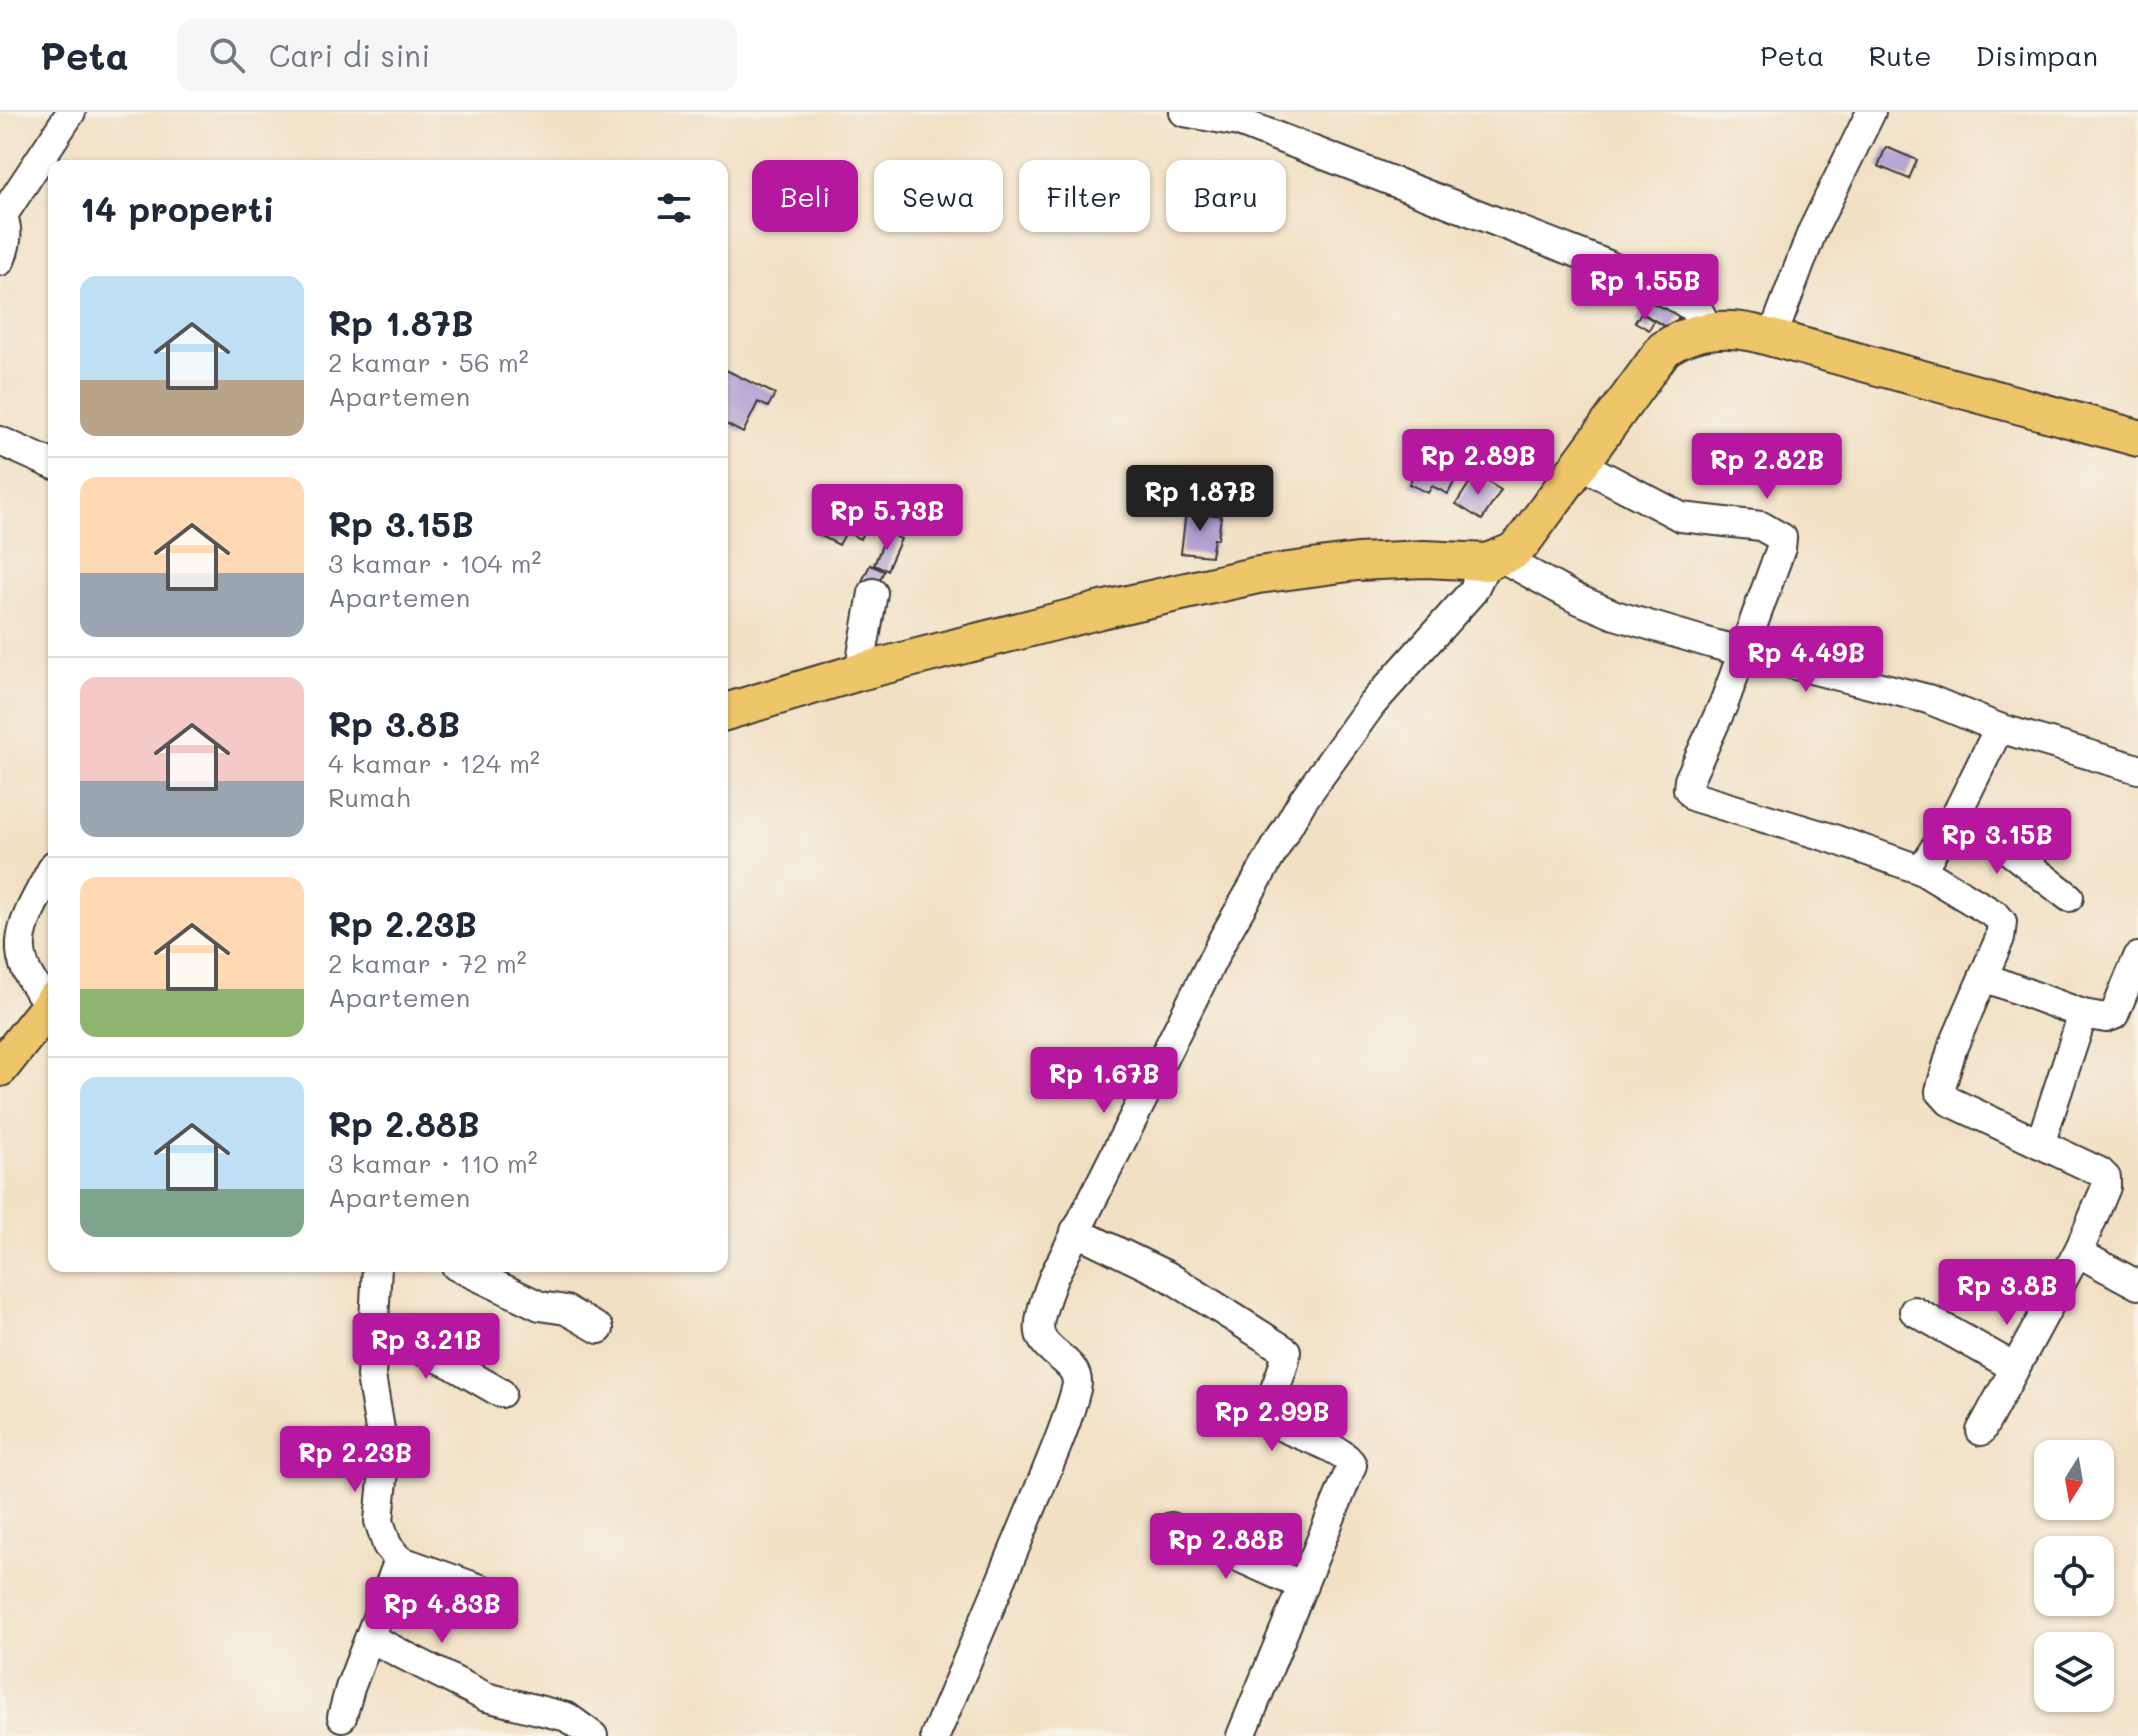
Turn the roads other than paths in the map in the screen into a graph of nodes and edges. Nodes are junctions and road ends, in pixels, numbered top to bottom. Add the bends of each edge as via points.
1 (71, 112) edge
2 (1184, 112) edge
3 (1871, 112) edge
4 (1227, 116) edge
5 (1, 212) edge
6 (0, 261) edge
7 (1709, 331) junction
8 (1772, 338) junction
9 (2138, 438) edge
10 (0, 441) edge
11 (48, 462) edge
12 (1580, 464) junction
13 (1494, 560) junction
14 (873, 593) dead end
15 (1742, 651) junction
16 (859, 672) junction
17 (728, 711) edge
18 (1999, 728) junction
19 (2138, 769) edge
20 (1958, 811) junction
21 (1921, 870) junction
22 (48, 876) edge
23 (2069, 897) dead end
24 (2138, 957) edge
25 (1984, 977) junction
26 (48, 999) edge
27 (48, 1007) edge
28 (2083, 1014) junction
29 (0, 1068) edge
30 (2040, 1144) junction
31 (1075, 1231) junction
32 (2080, 1248) junction
33 (377, 1272) edge
34 (469, 1272) edge
35 (2138, 1285) edge
36 (1914, 1311) dead end
37 (373, 1328) junction
38 (599, 1329) dead end
39 (2014, 1367) junction
40 (501, 1393) dead end
41 (1981, 1431) dead end
42 (1171, 1527) dead end
43 (399, 1560) junction
44 (1303, 1586) junction
45 (489, 1592) dead end
46 (370, 1638) junction
47 (342, 1717) dead end
48 (593, 1736) edge
49 (935, 1736) edge
50 (1241, 1736) edge

1 - 5 street
2 - 4 street
3 - 8 street via 1812,232
4 - 7 street via 1606,264 1691,306
5 - 6 street via 7,244
7 - 8 main road via 1737,329
7 - 12 main road via 1664,349
8 - 9 main road
10 - 11 street
12 - 13 main road via 1522,543
12 - 15 street via 1681,517 1761,526 1782,538
13 - 15 street via 1615,615
13 - 16 main road via 1357,562 1258,575
13 - 31 street via 1479,584 1372,704 1296,812 1224,937
14 - 16 street
15 - 18 street via 1928,699
15 - 21 street via 1689,780 1694,797
16 - 17 main road
18 - 19 street
18 - 20 street
20 - 21 street
20 - 23 street
21 - 25 street via 2002,922
22 - 26 street via 20,927 16,957 30,986
24 - 28 street via 2114,1015
25 - 28 street
25 - 30 street via 1940,1091 1949,1101
27 - 29 main road
28 - 30 street
30 - 32 street via 2106,1178
31 - 44 street via 1168,1276 1286,1351 1270,1420 1343,1453 1352,1465
31 - 49 street via 1045,1299 1039,1332 1066,1362 1077,1385
32 - 35 street via 2086,1257
32 - 39 street
33 - 37 street
34 - 38 street via 540,1306 566,1310
36 - 39 street
37 - 40 street
37 - 43 street via 371,1376 385,1459 379,1521
39 - 41 street
42 - 44 street
43 - 45 street
43 - 46 street
44 - 50 street
46 - 47 street
46 - 48 street via 486,1697 567,1717

